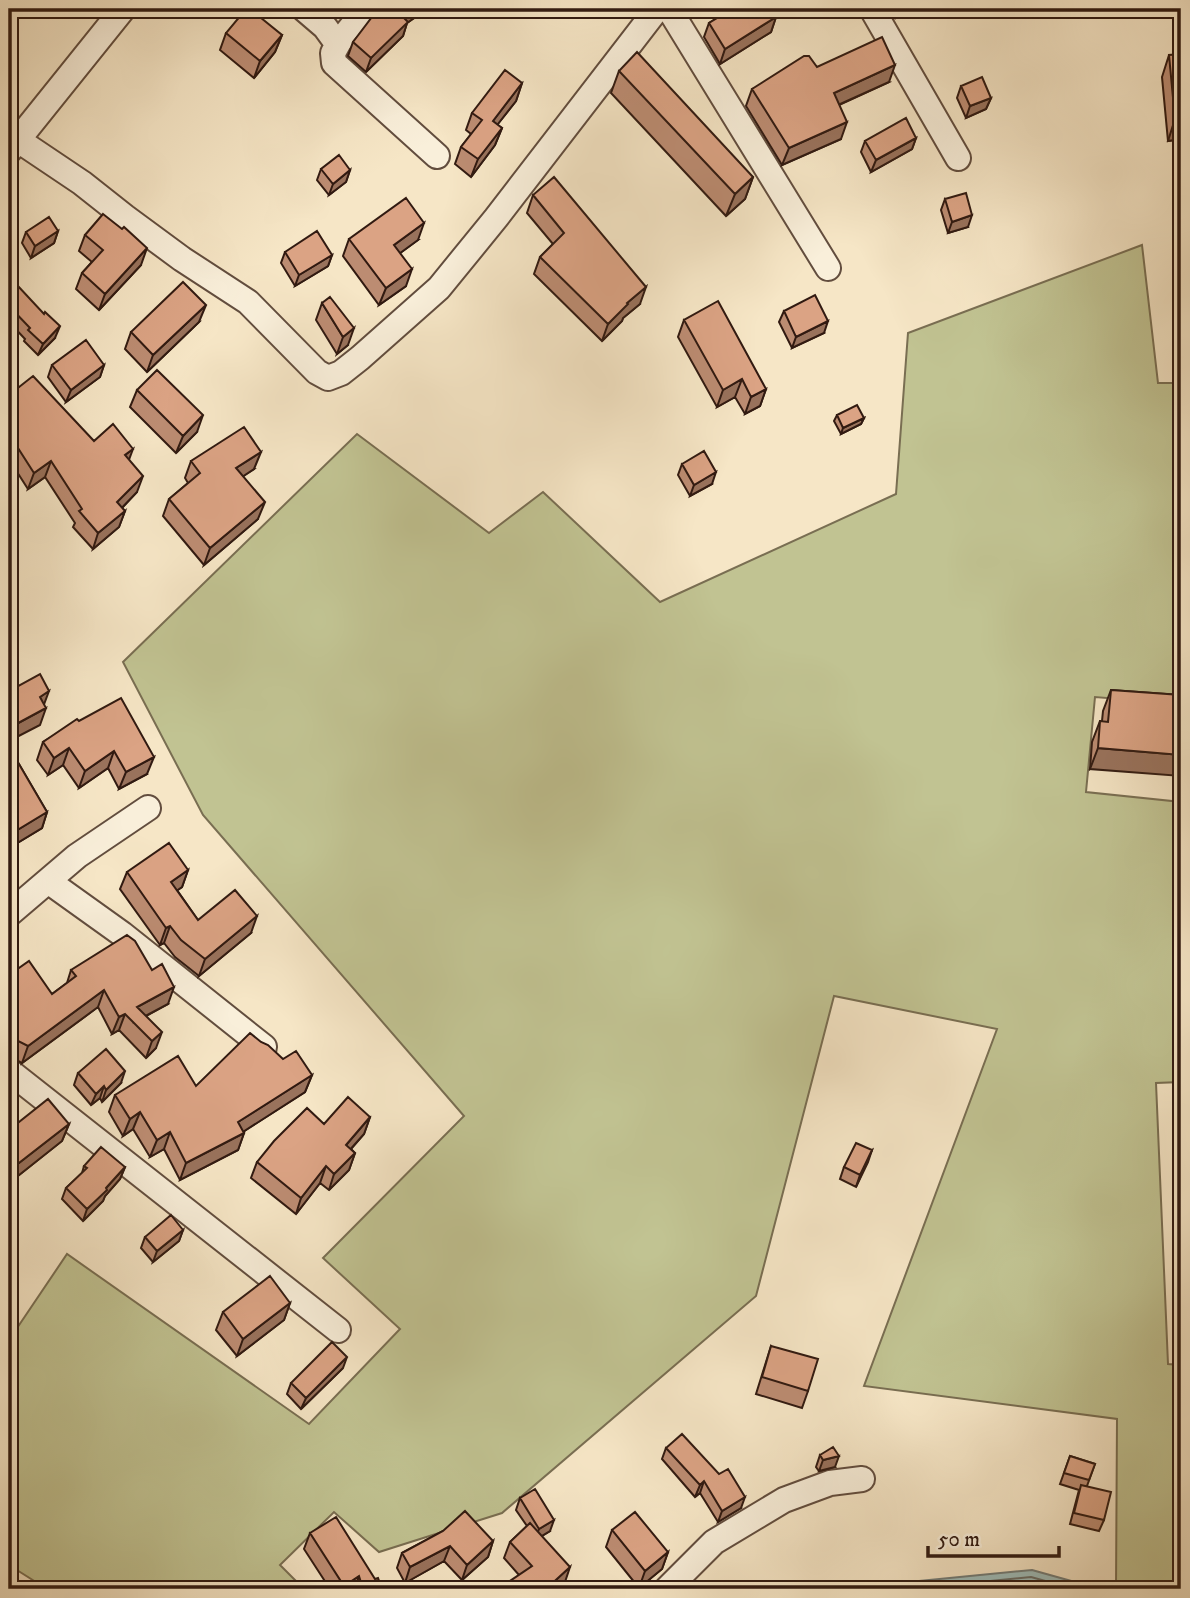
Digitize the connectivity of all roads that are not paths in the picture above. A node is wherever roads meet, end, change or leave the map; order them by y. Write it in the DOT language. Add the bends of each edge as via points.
graph roads {
  1 [pos="123,9"];
  2 [pos="304,9"];
  3 [pos="366,9"];
  4 [pos="657,9"];
  5 [pos="669,9"];
  6 [pos="872,9"];
  7 [pos="339,42"];
  8 [pos="13,145"];
  9 [pos="437,156"];
  10 [pos="958,158"];
  11 [pos="828,268"];
  12 [pos="148,808"];
  13 [pos="48,881"];
  14 [pos="9,914"];
  15 [pos="264,1047"];
  16 [pos="9,1071"];
  17 [pos="338,1330"];
  18 [pos="862,1479"];
  19 [pos="667,1589"];
  1 -- 8 [label="street"];
  2 -- 7 [label="street"];
  3 -- 7 [label="street"];
  4 -- 8 [label="street" via="439,288 360,358 328,378 248,302 182,259 82,183"];
  5 -- 11 [label="street"];
  6 -- 10 [label="street"];
  7 -- 9 [label="street" via="332,53 334,63"];
  12 -- 13 [label="street"];
  13 -- 14 [label="street"];
  13 -- 15 [label="street"];
  16 -- 17 [label="street"];
  18 -- 19 [label="street" via="830,1483 784,1500 714,1542"];
}
